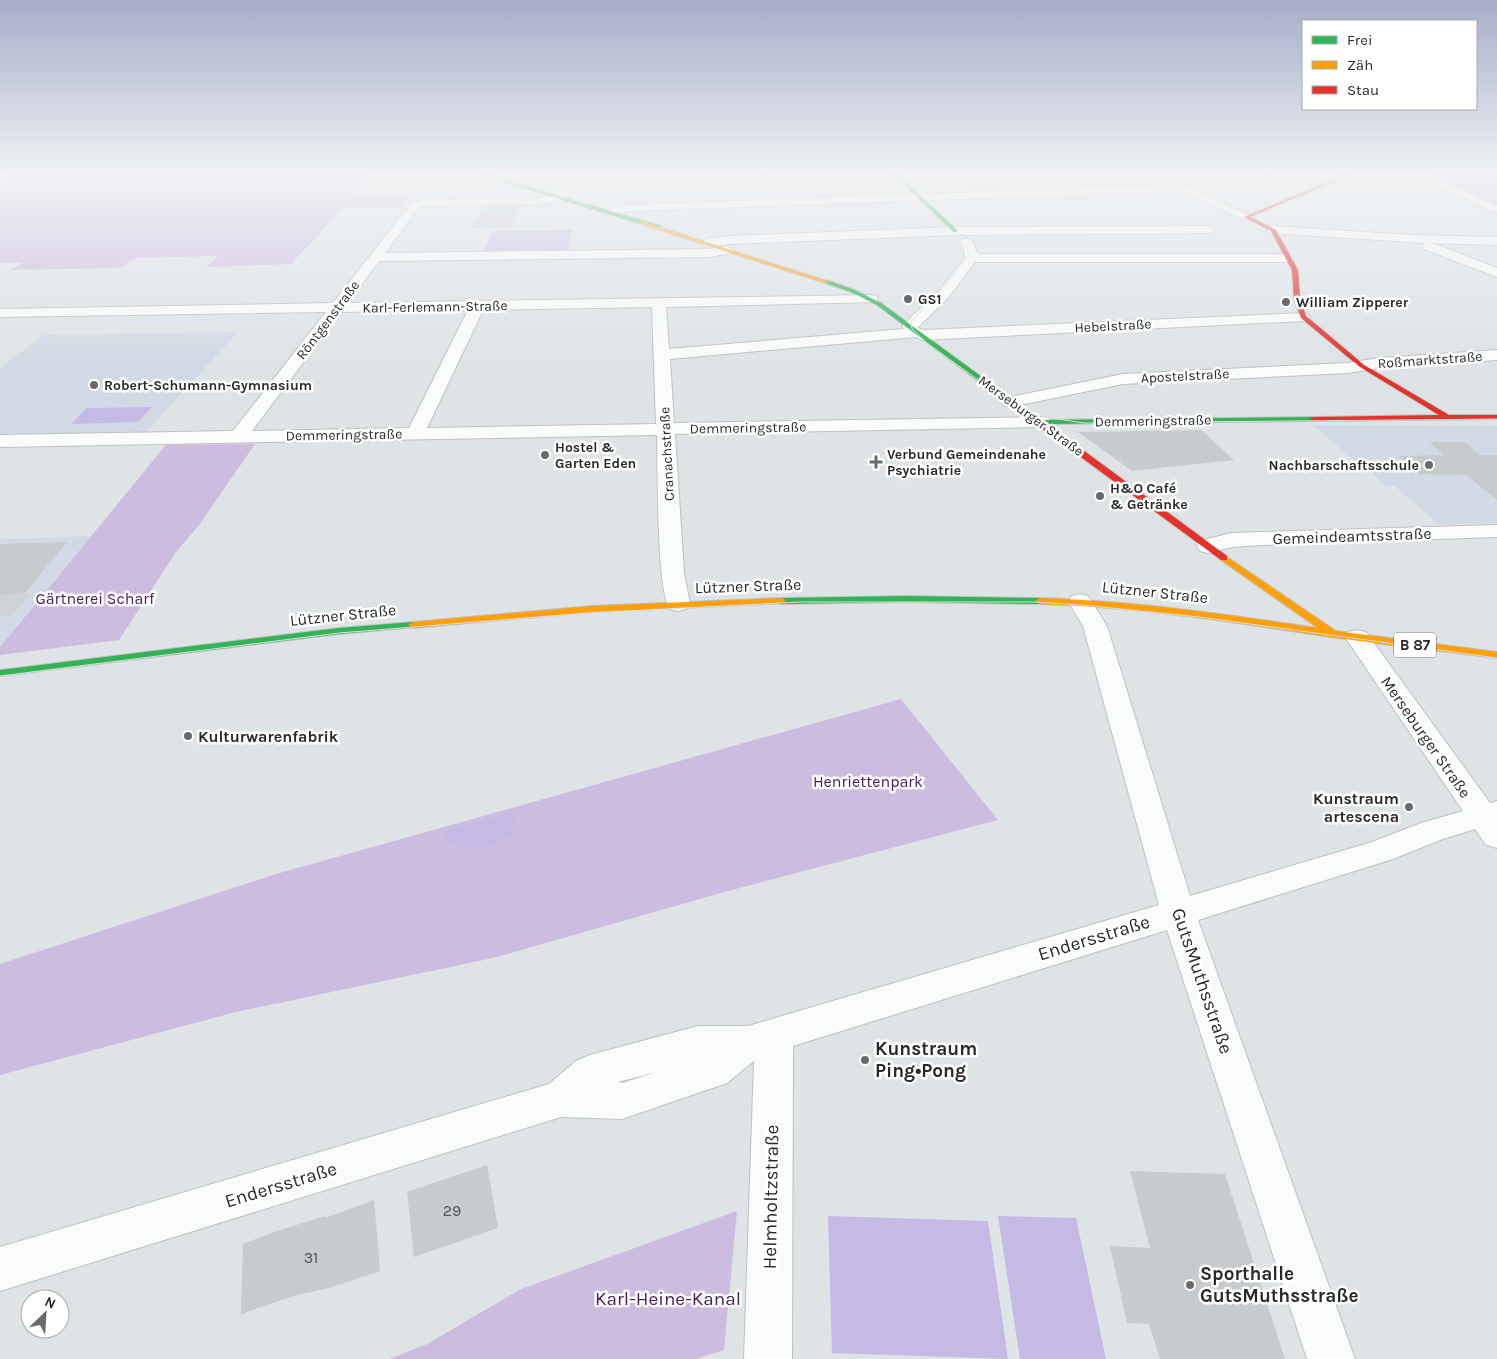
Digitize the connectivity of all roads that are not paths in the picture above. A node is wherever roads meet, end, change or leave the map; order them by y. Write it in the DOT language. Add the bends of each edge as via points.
graph roads {
  1 [pos="392,236"];
  2 [pos="695,236"];
  3 [pos="818,236"];
  4 [pos="960,236"];
  5 [pos="1276,236"];
  6 [pos="1362,236"];
  7 [pos="1411,240"];
  8 [pos="1497,241"];
  9 [pos="706,243"];
  10 [pos="728,250"];
  11 [pos="376,257"];
  12 [pos="971,258"];
  13 [pos="1288,258"];
  14 [pos="1497,273"];
  15 [pos="871,299"];
  16 [pos="659,303"];
  17 [pos="476,306"];
  18 [pos="338,309"];
  19 [pos="0,313"];
  20 [pos="1304,317"];
  21 [pos="917,331"];
  22 [pos="661,355"];
  23 [pos="1497,355"];
  24 [pos="1362,366"];
  25 [pos="1010,402"];
  26 [pos="1447,417"];
  27 [pos="1497,418"];
  28 [pos="1042,422"];
  29 [pos="667,429"];
  30 [pos="415,434"];
  31 [pos="239,436"];
  32 [pos="0,441"];
  33 [pos="1497,532"];
  34 [pos="1208,546"];
  35 [pos="1259,583"];
  36 [pos="1080,601"];
  37 [pos="678,604"];
  38 [pos="1256,607"];
  39 [pos="1220,616"];
  40 [pos="1306,616"];
  41 [pos="1329,618"];
  42 [pos="1345,635"];
  43 [pos="1497,655"];
  44 [pos="0,673"];
  45 [pos="1492,822"];
  46 [pos="1178,912"];
  47 [pos="761,1039"];
  48 [pos="0,1269"];
  49 [pos="768,1359"];
  50 [pos="1331,1359"];
  1 -- 11 [label="street, Röntgenstraße"];
  2 -- 9 [label="main road, Merseburger Straße / B 87"];
  3 -- 9 [label="street"];
  4 -- 12 [label="street" via="970,246"];
  5 -- 13 [label="main road"];
  6 -- 7 [label="street"];
  7 -- 8 [label="street"];
  7 -- 14 [label="street"];
  9 -- 10 [label="main road, Merseburger Straße / B 87"];
  10 -- 11 [label="street" via="709,253"];
  10 -- 15 [label="main road, Merseburger Straße / B 87" via="807,274"];
  11 -- 18 [label="street, Röntgenstraße"];
  12 -- 13 [label="street"];
  12 -- 21 [label="street"];
  13 -- 20 [label="main road" via="1296,274 1297,300"];
  15 -- 16 [label="street, Karl-Ferlemann-Straße"];
  15 -- 21 [label="main road, Merseburger Straße / B 87"];
  16 -- 17 [label="street, Karl-Ferlemann-Straße"];
  16 -- 22 [label="street, Cranachstraße"];
  17 -- 18 [label="street, Karl-Ferlemann-Straße"];
  17 -- 30 [label="street"];
  18 -- 19 [label="street, Karl-Ferlemann-Straße"];
  18 -- 31 [label="street, Röntgenstraße"];
  20 -- 21 [label="street, Hebelstraße"];
  20 -- 24 [label="main road"];
  21 -- 22 [label="street, Hebelstraße"];
  21 -- 25 [label="main road, Merseburger Straße / B 87"];
  22 -- 29 [label="street, Cranachstraße"];
  23 -- 24 [label="street, Roßmarktstraße"];
  24 -- 25 [label="street, Apostelstraße" via="1124,379 1096,382"];
  24 -- 26 [label="main road"];
  25 -- 28 [label="main road, Merseburger Straße / B 87"];
  26 -- 27 [label="main road, Demmeringstraße"];
  26 -- 28 [label="main road, Demmeringstraße"];
  28 -- 29 [label="street, Demmeringstraße"];
  28 -- 34 [label="main road, Merseburger Straße / B 87"];
  29 -- 30 [label="street, Demmeringstraße"];
  29 -- 37 [label="street, Cranachstraße"];
  30 -- 31 [label="street, Demmeringstraße"];
  31 -- 32 [label="street, Demmeringstraße"];
  33 -- 34 [label="street, Gemeindeamtsstraße" via="1262,538 1231,540"];
  34 -- 35 [label="main road, Merseburger Straße / B 87"];
  35 -- 38 [label="main road"];
  35 -- 40 [label="main road, Merseburger Straße / B 87"];
  36 -- 37 [label="main road, Lützner Straße" via="887,599"];
  36 -- 39 [label="main road, Lützner Straße"];
  36 -- 46 [label="street, GutsMuthsstraße" via="1095,626"];
  37 -- 44 [label="main road, Lützner Straße" via="339,630"];
  38 -- 39 [label="main road"];
  38 -- 40 [label="main road"];
  39 -- 42 [label="main road, Lützner Straße"];
  40 -- 41 [label="main road"];
  40 -- 42 [label="main road, Merseburger Straße / B 87"];
  42 -- 43 [label="main road, Lützner Straße / B 87"];
  42 -- 45 [label="street, Merseburger Straße"];
  45 -- 46 [label="street, Endersstraße" via="1432,831 1382,851"];
  46 -- 47 [label="street, Endersstraße"];
  46 -- 50 [label="street, GutsMuthsstraße"];
  47 -- 48 [label="street, Endersstraße" via="713,1071 622,1101 561,1099"];
  47 -- 49 [label="street, Helmholtzstraße"];
}
